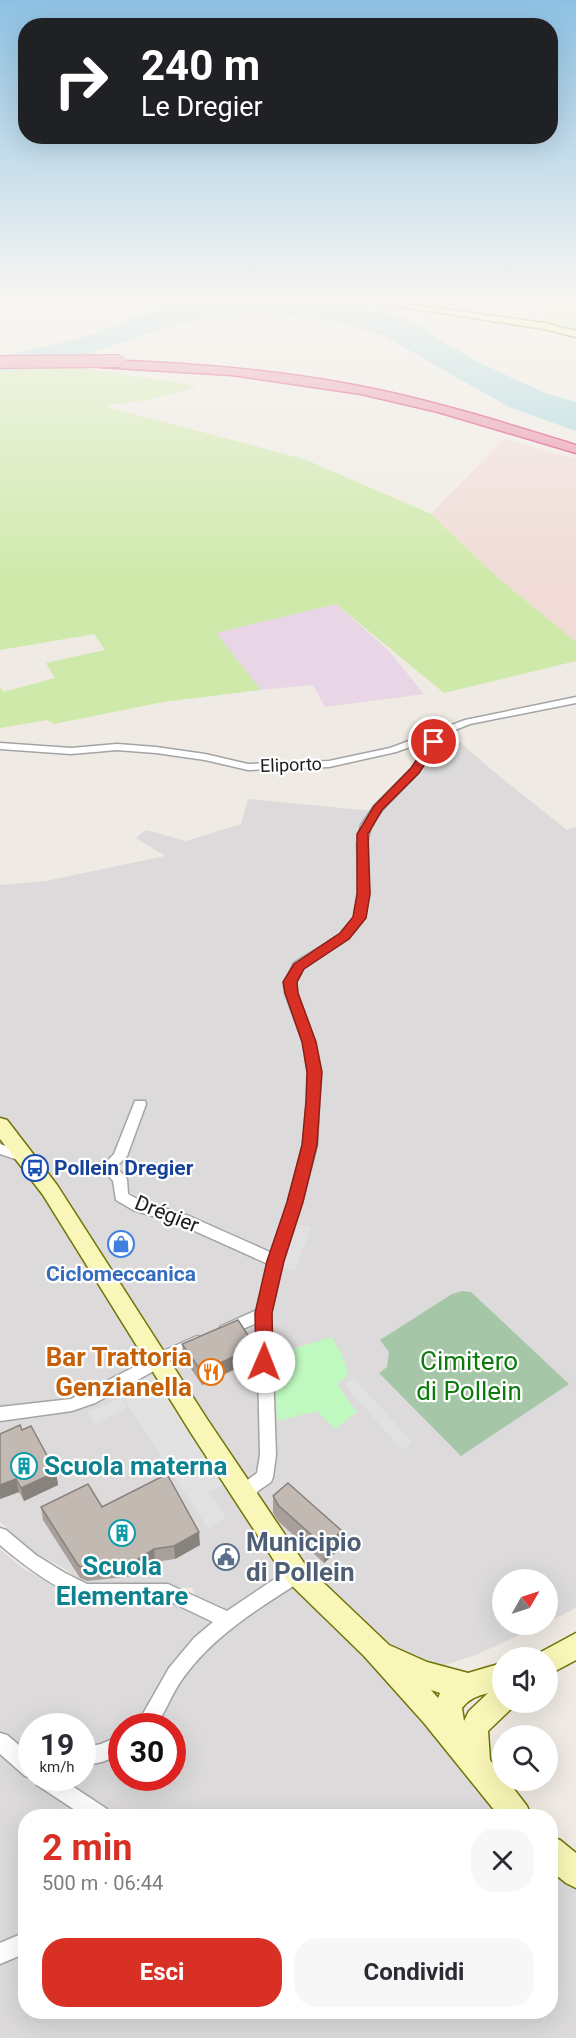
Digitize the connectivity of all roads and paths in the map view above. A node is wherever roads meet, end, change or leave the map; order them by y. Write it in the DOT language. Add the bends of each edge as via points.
graph roads {
  1 [pos="383,395"];
  2 [pos="395,395"];
  3 [pos="576,444"];
  4 [pos="576,449"];
  5 [pos="576,700"];
  6 [pos="440,734"];
  7 [pos="0,746"];
  8 [pos="140,1104"];
  9 [pos="0,1125"];
  10 [pos="0,1149"];
  11 [pos="28,1159"];
  12 [pos="276,1261"];
  13 [pos="264,1313"];
  14 [pos="158,1361"];
  15 [pos="0,1414"];
  16 [pos="247,1499"];
  17 [pos="0,1535"];
  18 [pos="297,1574"];
  19 [pos="228,1620"];
  20 [pos="576,1646"];
  21 [pos="373,1647"];
  22 [pos="558,1656"];
  23 [pos="492,1679"];
  24 [pos="467,1686"];
  25 [pos="492,1708"];
  26 [pos="155,1713"];
  27 [pos="481,1717"];
  28 [pos="446,1724"];
  29 [pos="0,1742"];
  30 [pos="18,1757"];
  31 [pos="478,1770"];
  32 [pos="63,1791"];
  33 [pos="90,1809"];
  34 [pos="511,1809"];
  35 [pos="558,1857"];
  36 [pos="576,1873"];
  37 [pos="18,1946"];
  38 [pos="0,1954"];
  1 -- 4 [label="highway, bridge"];
  2 -- 3 [label="highway, bridge"];
  5 -- 6 [label="street, Eliporto" via="468,722"];
  6 -- 7 [label="street, Eliporto" via="393,750 329,764 248,767 147,749 71,751"];
  6 -- 12 [label="street" via="415,771 378,808 363,834 364,894 359,918 345,936 298,966 290,982 309,1042 313,1101 309,1145"];
  8 -- 12 [label="street, Drégier" via="120,1156 108,1167 120,1179 121,1196"];
  9 -- 11 [label="main road"];
  10 -- 11 [label="street"];
  11 -- 14 [label="main road"];
  12 -- 13 [label="street"];
  13 -- 14 [label="street"];
  13 -- 16 [label="street" via="268,1455 265,1477 252,1485"];
  14 -- 15 [label="street" via="72,1405"];
  14 -- 16 [label="main road"];
  16 -- 18 [label="main road"];
  17 -- 19 [label="street" via="30,1560 86,1592 168,1592"];
  18 -- 19 [label="street"];
  18 -- 21 [label="main road"];
  19 -- 26 [label="street" via="173,1675"];
  20 -- 22 [label="main road"];
  21 -- 24 [label="main road" via="404,1667"];
  21 -- 28 [label="main road"];
  23 -- 24 [label="main road"];
  24 -- 28 [label="main road" via="455,1695"];
  25 -- 27 [label="main road"];
  27 -- 28 [label="main road"];
  27 -- 31 [label="main road" via="472,1735"];
  28 -- 31 [label="main road"];
  29 -- 30 [label="street"];
  31 -- 34 [label="main road"];
  32 -- 33 [label="street"];
  35 -- 36 [label="main road"];
  37 -- 38 [label="street"];
}
